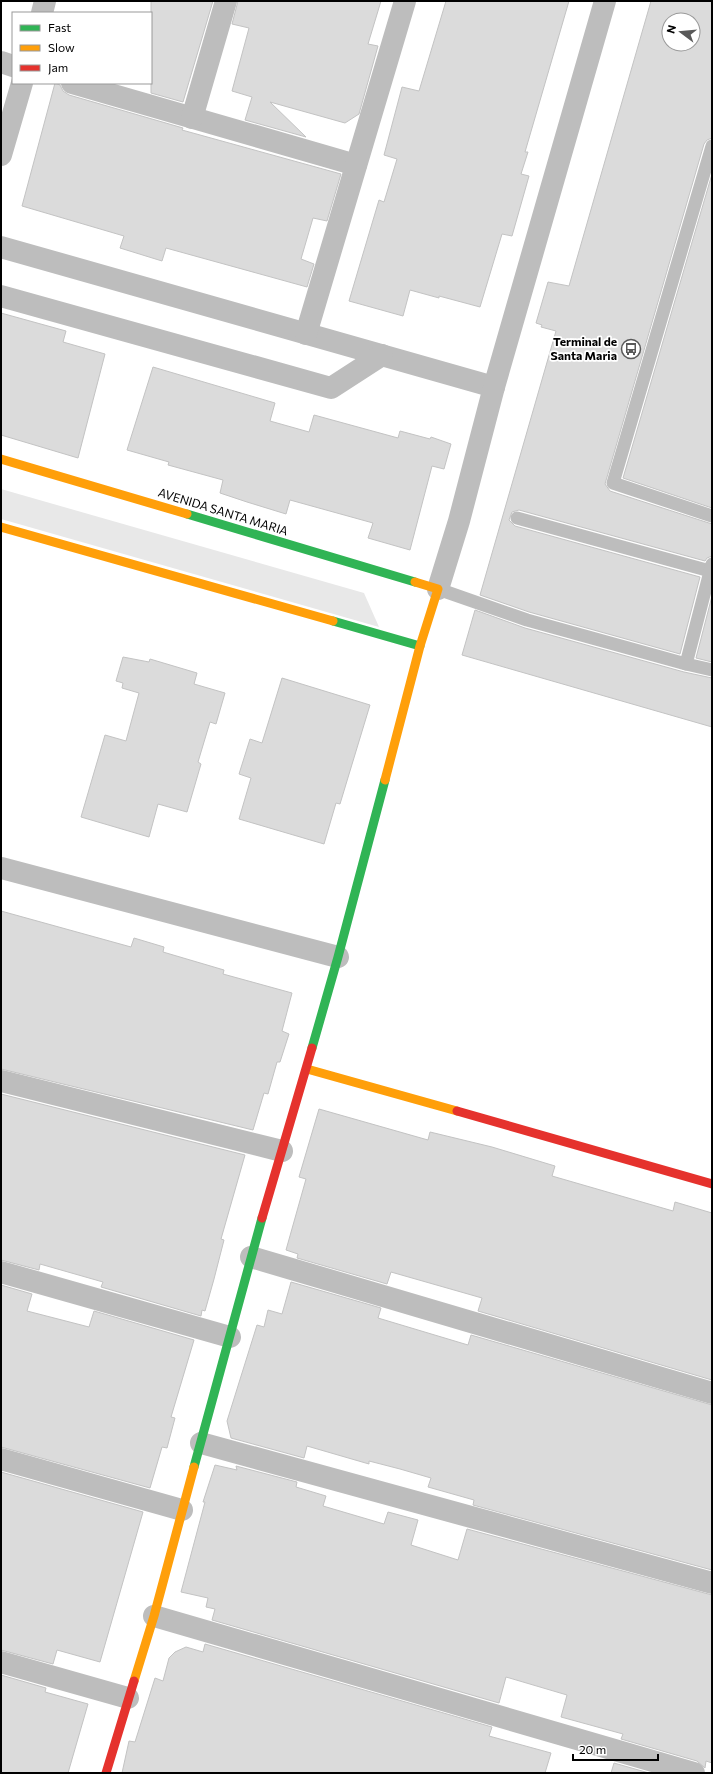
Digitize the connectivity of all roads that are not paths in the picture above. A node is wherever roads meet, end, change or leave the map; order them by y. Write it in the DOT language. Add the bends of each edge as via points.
graph roads {
  1 [pos="46,1"];
  2 [pos="226,1"];
  3 [pos="404,1"];
  4 [pos="605,1"];
  5 [pos="42,12"];
  6 [pos="1,62"];
  7 [pos="12,66"];
  8 [pos="22,84"];
  9 [pos="75,84"];
  10 [pos="192,118"];
  11 [pos="712,146"];
  12 [pos="1,155"];
  13 [pos="356,165"];
  14 [pos="1,247"];
  15 [pos="1,296"];
  16 [pos="306,334"];
  17 [pos="382,355"];
  18 [pos="494,388"];
  19 [pos="1,459"];
  20 [pos="712,516"];
  21 [pos="517,518"];
  22 [pos="1,527"];
  23 [pos="711,567"];
  24 [pos="438,589"];
  25 [pos="420,646"];
  26 [pos="686,664"];
  27 [pos="712,670"];
  28 [pos="1,868"];
  29 [pos="338,957"];
  30 [pos="307,1069"];
  31 [pos="1,1081"];
  32 [pos="282,1151"];
  33 [pos="712,1184"];
  34 [pos="251,1257"];
  35 [pos="1,1272"];
  36 [pos="230,1337"];
  37 [pos="712,1393"];
  38 [pos="201,1443"];
  39 [pos="1,1459"];
  40 [pos="182,1510"];
  41 [pos="712,1583"];
  42 [pos="154,1616"];
  43 [pos="1,1662"];
  44 [pos="128,1698"];
  45 [pos="106,1773"];
  46 [pos="694,1773"];
  1 -- 5 [label="street"];
  2 -- 10 [label="street"];
  3 -- 13 [label="street"];
  4 -- 18 [label="street"];
  6 -- 7 [label="street"];
  8 -- 12 [label="street"];
  9 -- 10 [label="street"];
  10 -- 13 [label="street"];
  11 -- 20 [label="lane" via="612,484"];
  13 -- 16 [label="street"];
  14 -- 16 [label="street"];
  15 -- 17 [label="street" via="331,388"];
  16 -- 17 [label="street"];
  17 -- 18 [label="street"];
  18 -- 24 [label="street"];
  19 -- 24 [label="main road, AVENIDA SANTA MARIA"];
  21 -- 23 [label="lane"];
  22 -- 25 [label="main road"];
  23 -- 26 [label="lane"];
  24 -- 25 [label="main road"];
  24 -- 26 [label="lane" via="527,620"];
  25 -- 29 [label="main road"];
  26 -- 27 [label="lane"];
  28 -- 29 [label="street"];
  29 -- 30 [label="main road"];
  30 -- 32 [label="main road"];
  30 -- 33 [label="main road"];
  31 -- 32 [label="street"];
  32 -- 34 [label="main road"];
  34 -- 36 [label="main road"];
  34 -- 37 [label="street"];
  35 -- 36 [label="street"];
  36 -- 38 [label="main road"];
  38 -- 40 [label="main road"];
  38 -- 41 [label="street"];
  39 -- 40 [label="street"];
  40 -- 42 [label="main road"];
  42 -- 44 [label="main road"];
  42 -- 46 [label="street"];
  43 -- 44 [label="street"];
  44 -- 45 [label="main road"];
}
